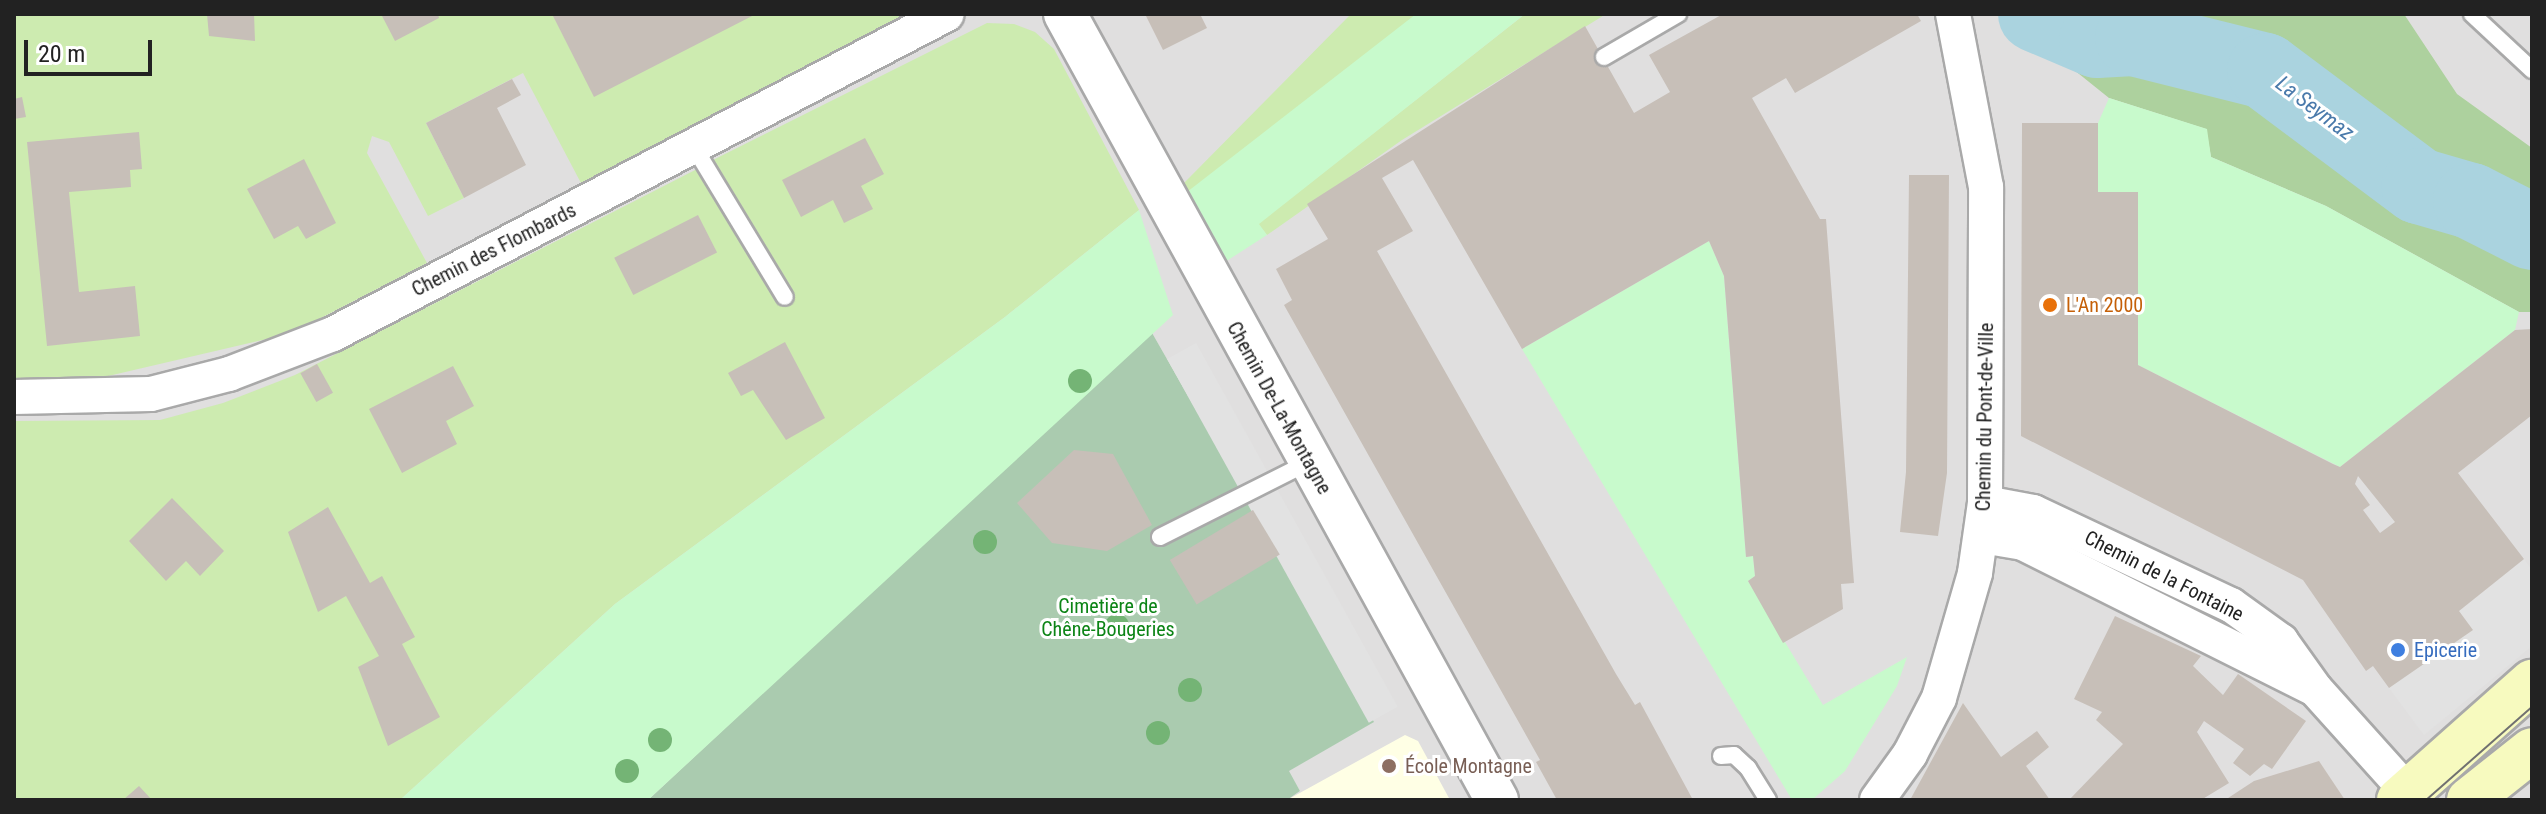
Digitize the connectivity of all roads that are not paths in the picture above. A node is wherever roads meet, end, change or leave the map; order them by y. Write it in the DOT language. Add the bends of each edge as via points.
graph roads {
  1 [pos="947,14"];
  2 [pos="1065,14"];
  3 [pos="1678,14"];
  4 [pos="1953,14"];
  5 [pos="2472,14"];
  6 [pos="1604,57"];
  7 [pos="2532,70"];
  8 [pos="694,147"];
  9 [pos="785,297"];
  10 [pos="14,397"];
  11 [pos="1309,462"];
  12 [pos="1984,519"];
  13 [pos="1160,537"];
  14 [pos="2532,682"];
  15 [pos="2532,750"];
  16 [pos="1721,756"];
  17 [pos="2403,796"];
  18 [pos="1497,800"];
  19 [pos="1768,800"];
  20 [pos="1877,800"];
  21 [pos="2469,800"];
  1 -- 8 [label="street, Chemin des Flombards"];
  2 -- 11 [label="street, Chemin De-La-Montagne"];
  3 -- 6 [label="lane"];
  4 -- 12 [label="street, Chemin du Pont-de-Ville" via="1986,187"];
  5 -- 7 [label="lane"];
  8 -- 9 [label="lane"];
  8 -- 10 [label="street, Chemin des Flombards" via="333,334 229,374 115,399"];
  11 -- 13 [label="lane"];
  11 -- 18 [label="street, Chemin De-La-Montagne"];
  12 -- 17 [label="street, Chemin de la Fontaine" via="2033,512 2231,605 2281,641"];
  12 -- 20 [label="street, Chemin du Pont-de-Ville" via="1939,698 1910,754"];
  14 -- 17 [label="main road"];
  15 -- 21 [label="main road"];
  16 -- 19 [label="lane" via="1734,755 1748,768"];
}
